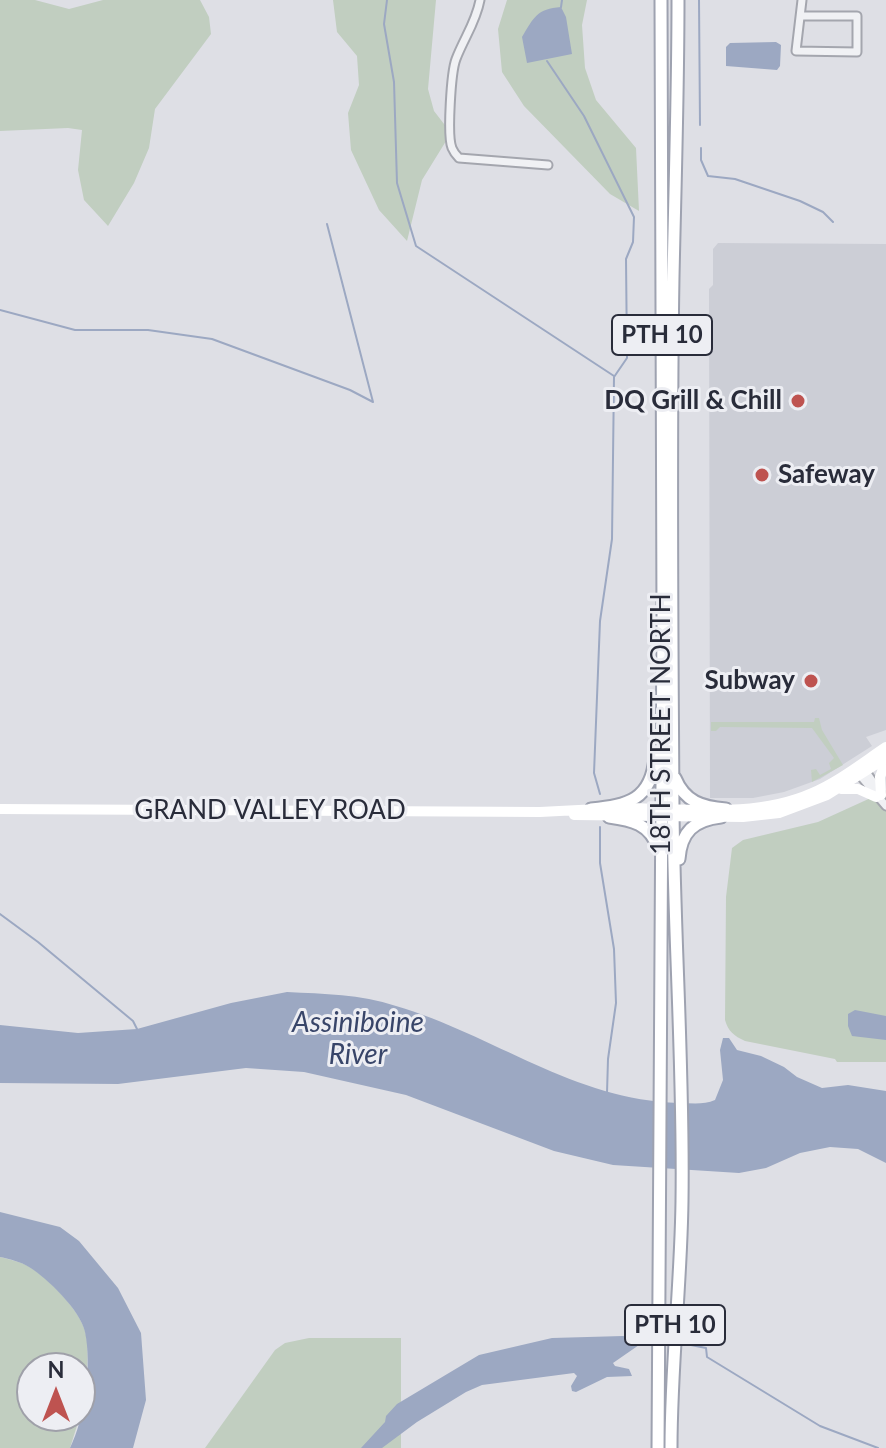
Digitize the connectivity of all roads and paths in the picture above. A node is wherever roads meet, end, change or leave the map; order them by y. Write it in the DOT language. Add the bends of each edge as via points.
graph roads {
  1 [pos="480,0"];
  2 [pos="661,0"];
  3 [pos="678,0"];
  4 [pos="802,0"];
  5 [pos="802,16"];
  6 [pos="662,128"];
  7 [pos="678,128"];
  8 [pos="548,165"];
  9 [pos="661,670"];
  10 [pos="886,747"];
  11 [pos="886,759"];
  12 [pos="673,762"];
  13 [pos="860,770"];
  14 [pos="835,791"];
  15 [pos="882,801"];
  16 [pos="0,809"];
  17 [pos="591,809"];
  18 [pos="540,812"];
  19 [pos="667,813"];
  20 [pos="724,813"];
  21 [pos="609,817"];
  22 [pos="661,868"];
  23 [pos="674,911"];
  24 [pos="658,1448"];
  25 [pos="671,1448"];
  1 -- 8 [label="street" via="452,76 452,151 459,158"];
  2 -- 6 [label="main road, 18TH STREET NORTH / PTH 10"];
  3 -- 7 [label="main road, PTH 10"];
  4 -- 5 [label="street"];
  5 -- 5 [label="street" via="857,16 857,52 796,51"];
  6 -- 7 [label="street"];
  6 -- 9 [label="main road, 18TH STREET NORTH / PTH 10"];
  7 -- 12 [label="main road, 18TH STREET NORTH / PTH 10"];
  9 -- 17 [label="main road" via="651,781 633,800"];
  9 -- 19 [label="main road, 18TH STREET NORTH / PTH 10"];
  10 -- 13 [label="main road"];
  11 -- 13 [label="main road"];
  11 -- 15 [label="main road" via="880,777"];
  12 -- 19 [label="main road, 18TH STREET NORTH / PTH 10"];
  12 -- 20 [label="main road" via="676,783 691,801"];
  13 -- 14 [label="main road"];
  13 -- 15 [label="street"];
  13 -- 20 [label="main road" via="803,797"];
  14 -- 15 [label="main road" via="858,789"];
  14 -- 20 [label="main road" via="779,813"];
  16 -- 18 [label="main road, GRAND VALLEY ROAD"];
  17 -- 18 [label="main road, GRAND VALLEY ROAD"];
  17 -- 19 [label="main road, GRAND VALLEY ROAD"];
  18 -- 21 [label="main road, GRAND VALLEY ROAD"];
  19 -- 20 [label="main road"];
  19 -- 21 [label="main road, GRAND VALLEY ROAD"];
  19 -- 22 [label="main road, 18TH STREET NORTH / PTH 10"];
  19 -- 23 [label="main road, 18TH STREET NORTH / PTH 10"];
  20 -- 23 [label="main road" via="696,823 683,837"];
  21 -- 22 [label="main road" via="647,829"];
  22 -- 24 [label="main road, 18TH STREET NORTH / PTH 10"];
  23 -- 25 [label="main road, 18TH STREET NORTH / PTH 10" via="682,1202"];
}
